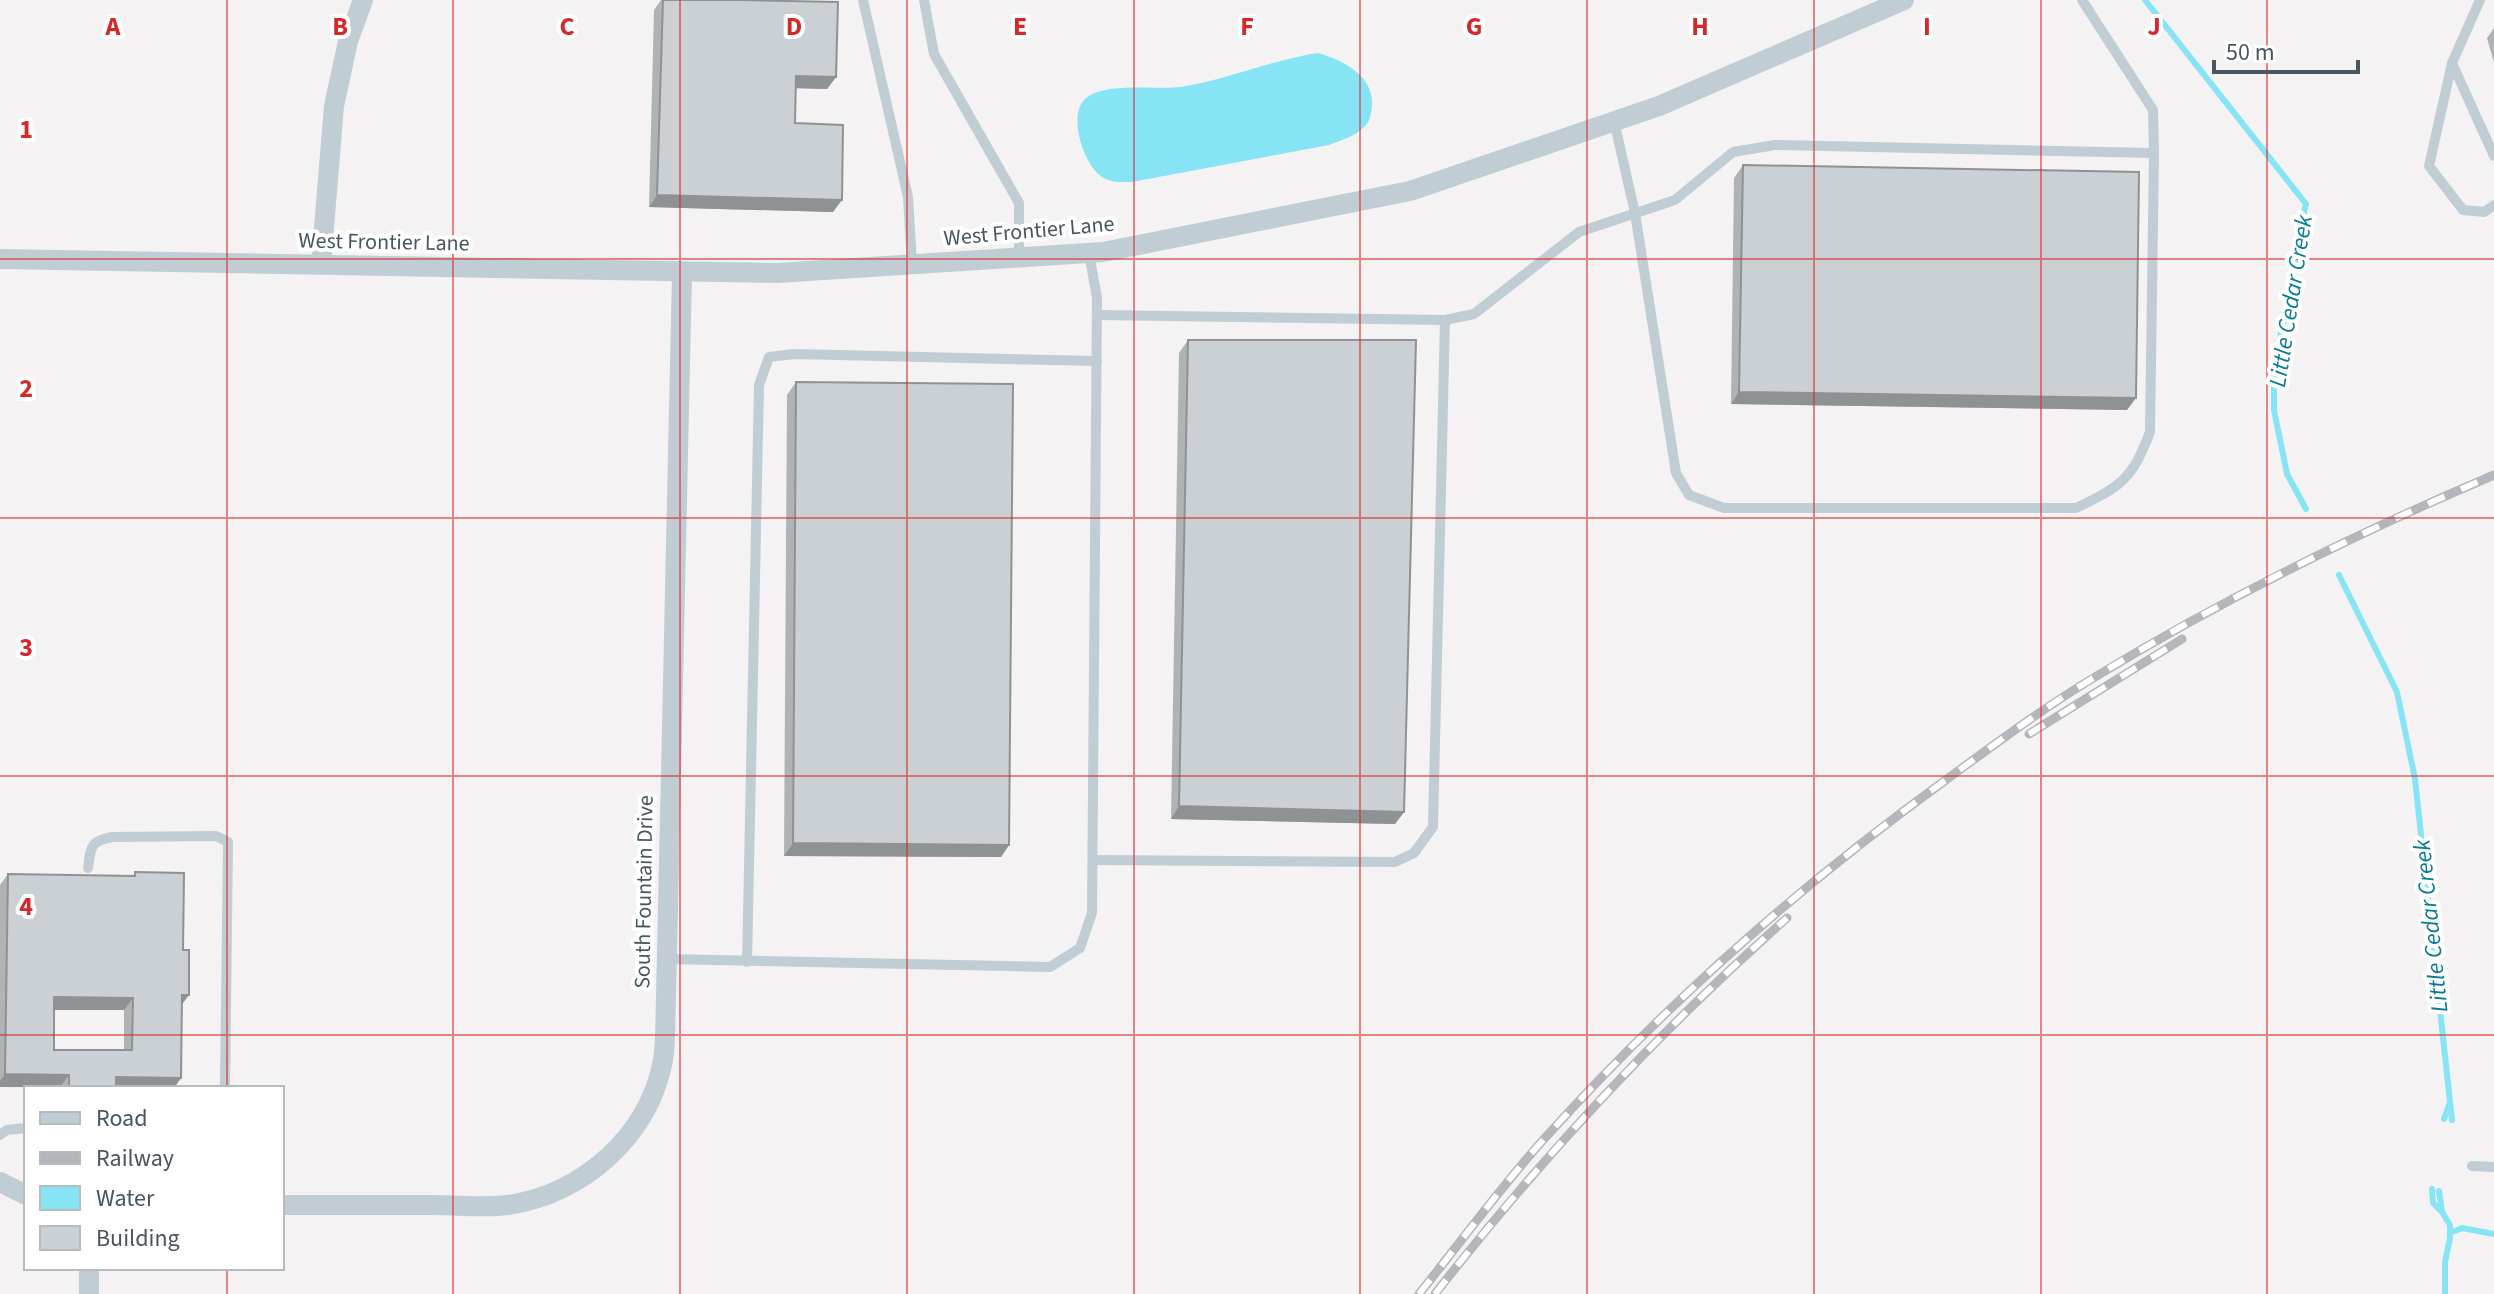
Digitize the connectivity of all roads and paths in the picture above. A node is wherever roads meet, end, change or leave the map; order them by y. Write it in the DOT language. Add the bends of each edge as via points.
graph roads {
  1 [pos="363,0"];
  2 [pos="863,0"];
  3 [pos="924,0"];
  4 [pos="1904,0"];
  5 [pos="2082,0"];
  6 [pos="2480,0"];
  7 [pos="2452,63"];
  8 [pos="1614,121"];
  9 [pos="2154,153"];
  10 [pos="2494,156"];
  11 [pos="2494,205"];
  12 [pos="1635,213"];
  13 [pos="1089,253"];
  14 [pos="1019,258"];
  15 [pos="0,259"];
  16 [pos="321,264"];
  17 [pos="912,265"];
  18 [pos="682,273"];
  19 [pos="1097,315"];
  20 [pos="1445,320"];
  21 [pos="1097,361"];
  22 [pos="1093,860"];
  23 [pos="88,868"];
  24 [pos="666,959"];
  25 [pos="747,962"];
  26 [pos="225,1086"];
  27 [pos="24,1128"];
  28 [pos="0,1135"];
  29 [pos="2472,1166"];
  30 [pos="2494,1167"];
  31 [pos="0,1182"];
  32 [pos="24,1194"];
  33 [pos="284,1205"];
  34 [pos="89,1270"];
  35 [pos="89,1294"];
  1 -- 16 [label="street" via="334,106"];
  2 -- 17 [label="lane" via="908,197"];
  3 -- 14 [label="lane" via="934,54 1019,203"];
  4 -- 8 [label="street, West Frontier Lane"];
  5 -- 9 [label="lane" via="2153,110"];
  6 -- 7 [label="lane"];
  7 -- 10 [label="lane"];
  7 -- 11 [label="lane" via="2429,166 2463,210 2484,212"];
  8 -- 12 [label="lane"];
  8 -- 13 [label="street, West Frontier Lane" via="1410,191"];
  9 -- 12 [label="lane" via="1775,145 1733,152 1675,200"];
  9 -- 12 [label="lane" via="2150,432 2136,467 2110,492 2076,508 1724,508 1689,495 1676,473"];
  12 -- 20 [label="lane" via="1579,232 1474,314"];
  13 -- 14 [label="street, West Frontier Lane"];
  13 -- 19 [label="lane"];
  14 -- 17 [label="street, West Frontier Lane"];
  15 -- 16 [label="street, West Frontier Lane"];
  16 -- 18 [label="street, West Frontier Lane"];
  17 -- 18 [label="street, West Frontier Lane"];
  18 -- 24 [label="street, South Fountain Drive"];
  19 -- 20 [label="lane"];
  19 -- 21 [label="lane"];
  20 -- 22 [label="lane" via="1433,827 1414,853 1395,862"];
  21 -- 22 [label="lane"];
  21 -- 25 [label="lane" via="769,357 759,385"];
  22 -- 25 [label="lane" via="1092,913 1080,948 1050,967"];
  23 -- 26 [label="lane" via="98,839 216,836 228,842"];
  24 -- 25 [label="lane"];
  24 -- 33 [label="street, South Fountain Drive" via="663,1061 648,1105 604,1163 575,1183 507,1205"];
  27 -- 28 [label="lane"];
  29 -- 30 [label="lane"];
  31 -- 32 [label="street"];
  34 -- 35 [label="street"];
}
